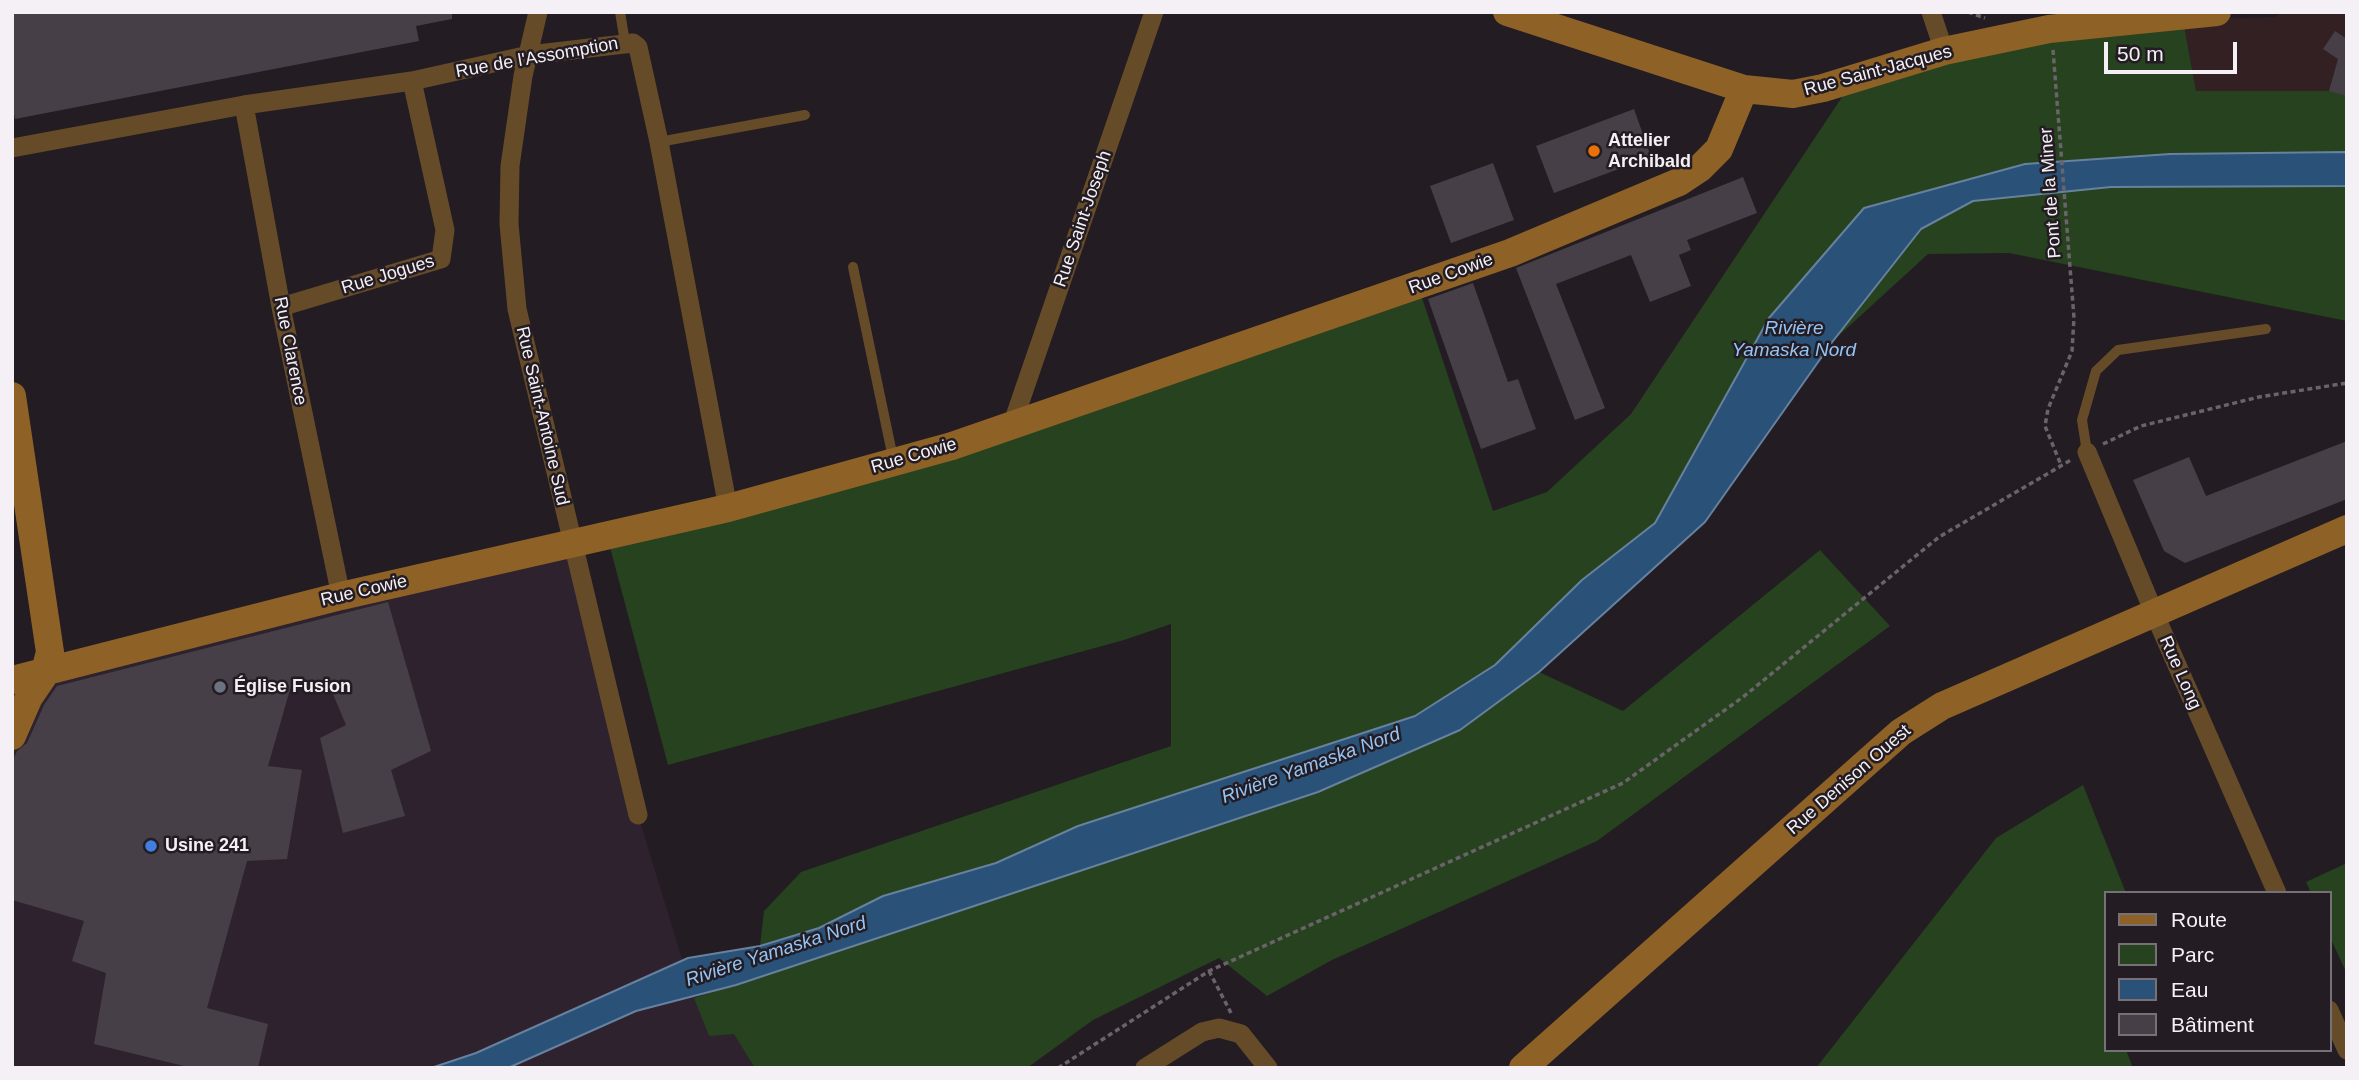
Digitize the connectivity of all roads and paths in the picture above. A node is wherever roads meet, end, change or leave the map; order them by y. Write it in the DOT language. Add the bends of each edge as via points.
graph roads {
  1 [pos="538,12"];
  2 [pos="620,12"];
  3 [pos="1154,12"];
  4 [pos="1931,12"];
  5 [pos="1968,12"];
  6 [pos="2217,12"];
  7 [pos="1513,13"];
  8 [pos="1995,16"];
  9 [pos="625,42"];
  10 [pos="1944,51"];
  11 [pos="529,55"];
  12 [pos="2057,67"];
  13 [pos="412,81"];
  14 [pos="1744,89"];
  15 [pos="244,105"];
  16 [pos="805,115"];
  17 [pos="659,142"];
  18 [pos="12,148"];
  19 [pos="853,267"];
  20 [pos="281,307"];
  21 [pos="2266,329"];
  22 [pos="2347,383"];
  23 [pos="13,409"];
  24 [pos="1012,425"];
  25 [pos="2087,452"];
  26 [pos="894,462"];
  27 [pos="2061,465"];
  28 [pos="728,508"];
  29 [pos="2347,529"];
  30 [pos="571,543"];
  31 [pos="341,596"];
  32 [pos="2155,615"];
  33 [pos="44,674"];
  34 [pos="12,680"];
  35 [pos="12,736"];
  36 [pos="638,815"];
  37 [pos="2276,891"];
  38 [pos="1209,971"];
  39 [pos="2331,1014"];
  40 [pos="1241,1034"];
  41 [pos="2347,1050"];
  42 [pos="1058,1068"];
  43 [pos="1145,1068"];
  44 [pos="1268,1068"];
  45 [pos="1523,1068"];
  1 -- 11 [label="street, Rue Saint-Antoine Sud"];
  2 -- 9 [label="lane"];
  3 -- 24 [label="street, Rue Saint-Joseph"];
  4 -- 10 [label="street"];
  5 -- 8 [label="path"];
  6 -- 10 [label="street, Rue Saint-Jacques" via="2049,29"];
  7 -- 14 [label="street, Rue Saint-Jacques"];
  9 -- 11 [label="street, Rue de l'Assomption"];
  9 -- 17 [label="street, Rue de l'Assomption" via="639,47"];
  10 -- 14 [label="street, Rue Saint-Jacques" via="1793,94"];
  11 -- 13 [label="street, Rue de l'Assomption"];
  11 -- 30 [label="street, Rue Saint-Antoine Sud" via="510,166 509,224 517,309"];
  12 -- 27 [label="path, Pont de la Miner" via="2074,318 2072,351 2045,426"];
  13 -- 15 [label="street, Rue de l'Assomption"];
  13 -- 20 [label="street, Rue Jogues" via="445,230 441,259"];
  14 -- 24 [label="street, Rue Cowie" via="1719,149 1679,182 1510,253"];
  15 -- 18 [label="street, Rue de l'Assomption"];
  15 -- 20 [label="street, Rue Clarence"];
  16 -- 17 [label="lane"];
  17 -- 28 [label="street, Rue de l'Assomption"];
  19 -- 26 [label="lane"];
  20 -- 31 [label="street, Rue Clarence"];
  21 -- 25 [label="lane" via="2118,350 2096,371 2082,420"];
  22 -- 25 [label="path" via="2259,397 2141,426"];
  23 -- 33 [label="street" via="50,652"];
  24 -- 26 [label="street, Rue Cowie"];
  25 -- 27 [label="path"];
  25 -- 32 [label="street, Rue Long"];
  26 -- 28 [label="street, Rue Cowie"];
  27 -- 38 [label="path" via="1939,537 1743,697 1623,783"];
  28 -- 30 [label="street, Rue Cowie"];
  29 -- 32 [label="street, Rue Denison Ouest"];
  30 -- 31 [label="street, Rue Cowie"];
  30 -- 36 [label="street, Rue Saint-Antoine Sud"];
  31 -- 33 [label="street, Rue Cowie"];
  32 -- 37 [label="street, Rue Long"];
  32 -- 45 [label="street, Rue Denison Ouest" via="1942,706 1900,732"];
  33 -- 34 [label="street, Rue Cowie"];
  33 -- 35 [label="street"];
  38 -- 40 [label="path"];
  38 -- 42 [label="path"];
  39 -- 41 [label="street"];
  40 -- 43 [label="street" via="1219,1028 1202,1032"];
  40 -- 44 [label="street"];
}
